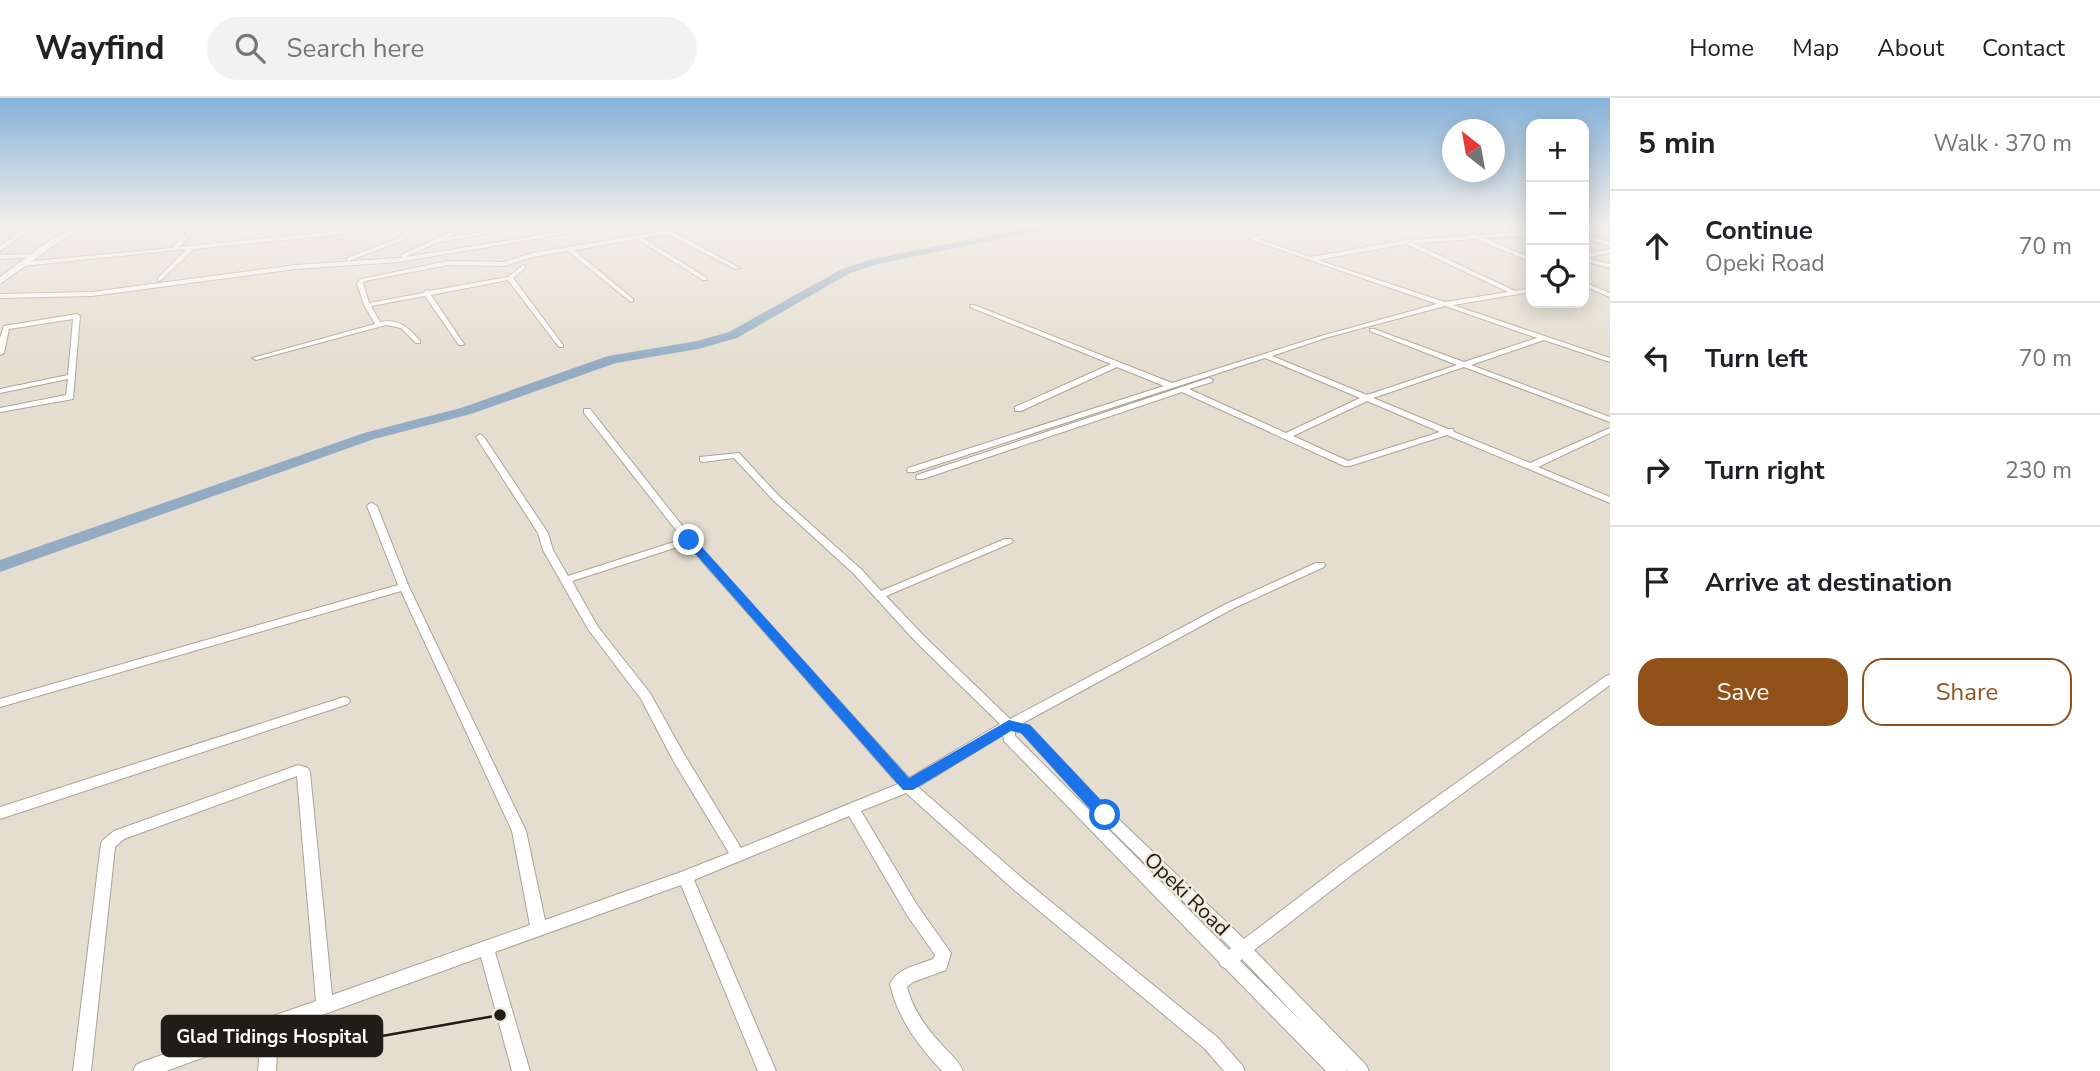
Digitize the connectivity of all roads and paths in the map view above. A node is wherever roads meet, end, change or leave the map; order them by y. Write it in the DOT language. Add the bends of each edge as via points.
graph roads {
  1 [pos="168,271"];
  2 [pos="272,271"];
  3 [pos="376,271"];
  4 [pos="404,271"];
  5 [pos="518,271"];
  6 [pos="597,271"];
  7 [pos="693,271"];
  8 [pos="1345,271"];
  9 [pos="1469,271"];
  10 [pos="380,276"];
  11 [pos="510,278"];
  12 [pos="160,279"];
  13 [pos="705,279"];
  14 [pos="1589,286"];
  15 [pos="1526,291"];
  16 [pos="426,292"];
  17 [pos="1513,292"];
  18 [pos="1610,295"];
  19 [pos="0,296"];
  20 [pos="631,300"];
  21 [pos="367,304"];
  22 [pos="972,306"];
  23 [pos="1447,306"];
  24 [pos="378,324"];
  25 [pos="1372,330"];
  26 [pos="1543,338"];
  27 [pos="418,342"];
  28 [pos="461,344"];
  29 [pos="562,346"];
  30 [pos="0,353"];
  31 [pos="1263,355"];
  32 [pos="256,358"];
  33 [pos="1275,359"];
  34 [pos="1610,360"];
  35 [pos="1117,364"];
  36 [pos="1462,365"];
  37 [pos="72,376"];
  38 [pos="1169,385"];
  39 [pos="1182,389"];
  40 [pos="0,391"];
  41 [pos="1369,397"];
  42 [pos="1017,409"];
  43 [pos="0,410"];
  44 [pos="587,411"];
  45 [pos="1610,420"];
  46 [pos="1610,430"];
  47 [pos="1450,431"];
  48 [pos="480,437"];
  49 [pos="1285,437"];
  50 [pos="703,459"];
  51 [pos="1532,466"];
  52 [pos="911,470"];
  53 [pos="920,477"];
  54 [pos="1610,500"];
  55 [pos="372,506"];
  56 [pos="689,540"];
  57 [pos="1008,541"];
  58 [pos="1320,565"];
  59 [pos="565,580"];
  60 [pos="404,587"];
  61 [pos="880,595"];
  62 [pos="1610,679"];
  63 [pos="344,701"];
  64 [pos="0,703"];
  65 [pos="1009,725"];
  66 [pos="908,786"];
  67 [pos="852,808"];
  68 [pos="0,813"];
  69 [pos="1105,815"];
  70 [pos="1090,821"];
  71 [pos="738,855"];
  72 [pos="685,877"];
  73 [pos="539,929"];
  74 [pos="486,947"];
  75 [pos="1243,949"];
  76 [pos="1227,961"];
  77 [pos="326,1004"];
  78 [pos="270,1026"];
  79 [pos="82,1071"];
  80 [pos="142,1071"];
  81 [pos="267,1071"];
  82 [pos="521,1071"];
  83 [pos="767,1071"];
  84 [pos="954,1071"];
  85 [pos="1236,1071"];
  86 [pos="1338,1071"];
  87 [pos="1360,1071"];
  1 -- 12 [label="street"];
  2 -- 19 [label="street" via="92,294"];
  3 -- 10 [label="street"];
  4 -- 10 [label="street"];
  5 -- 11 [label="street"];
  6 -- 20 [label="street"];
  7 -- 13 [label="street"];
  8 -- 23 [label="street"];
  9 -- 17 [label="street"];
  10 -- 21 [label="street" via="360,281"];
  11 -- 16 [label="street"];
  11 -- 29 [label="street"];
  14 -- 18 [label="street"];
  15 -- 17 [label="street"];
  16 -- 21 [label="street"];
  16 -- 28 [label="street"];
  17 -- 23 [label="street"];
  21 -- 24 [label="street"];
  22 -- 35 [label="street"];
  23 -- 25 [label="street"];
  23 -- 26 [label="street"];
  23 -- 31 [label="street"];
  24 -- 27 [label="street" via="399,324"];
  24 -- 32 [label="street"];
  25 -- 33 [label="street"];
  25 -- 36 [label="street"];
  26 -- 34 [label="street"];
  26 -- 36 [label="street"];
  30 -- 37 [label="street" via="6,327 77,316"];
  31 -- 33 [label="street"];
  31 -- 38 [label="street"];
  33 -- 39 [label="street"];
  33 -- 41 [label="street"];
  35 -- 38 [label="street"];
  35 -- 42 [label="street"];
  36 -- 41 [label="street"];
  36 -- 45 [label="street"];
  37 -- 40 [label="street"];
  37 -- 43 [label="street" via="69,397"];
  38 -- 52 [label="street"];
  39 -- 49 [label="street"];
  39 -- 53 [label="street"];
  41 -- 47 [label="street"];
  41 -- 49 [label="street"];
  44 -- 56 [label="street"];
  46 -- 51 [label="street"];
  47 -- 49 [label="street" via="1352,464"];
  47 -- 51 [label="street"];
  48 -- 59 [label="street" via="543,533"];
  50 -- 61 [label="street, Opeki Road" via="736,455"];
  51 -- 54 [label="street"];
  55 -- 60 [label="street"];
  56 -- 59 [label="street"];
  56 -- 66 [label="street"];
  57 -- 61 [label="street"];
  58 -- 65 [label="street" via="1230,607"];
  59 -- 71 [label="street" via="602,641 646,696"];
  60 -- 64 [label="street"];
  60 -- 73 [label="street" via="519,831"];
  61 -- 65 [label="street, Opeki Road"];
  62 -- 75 [label="street"];
  63 -- 68 [label="street"];
  65 -- 66 [label="street"];
  65 -- 69 [label="street, Opeki Road" via="1026,729"];
  65 -- 70 [label="street, Opeki Road" via="1009,738"];
  66 -- 67 [label="street"];
  66 -- 85 [label="street" via="1018,884 1211,1043"];
  67 -- 71 [label="street"];
  67 -- 84 [label="street" via="943,953 940,965 898,984 901,999 922,1035"];
  69 -- 70 [label="street"];
  69 -- 75 [label="street, Opeki Road"];
  70 -- 76 [label="street, Opeki Road"];
  71 -- 72 [label="street"];
  72 -- 73 [label="street"];
  72 -- 83 [label="street"];
  73 -- 74 [label="street"];
  74 -- 77 [label="street"];
  74 -- 82 [label="street"];
  75 -- 76 [label="street"];
  75 -- 87 [label="street, Opeki Road"];
  76 -- 86 [label="street, Opeki Road"];
  77 -- 78 [label="street"];
  77 -- 79 [label="street" via="303,772 298,770 119,835 108,844"];
  78 -- 80 [label="street"];
  78 -- 81 [label="street"];
}
